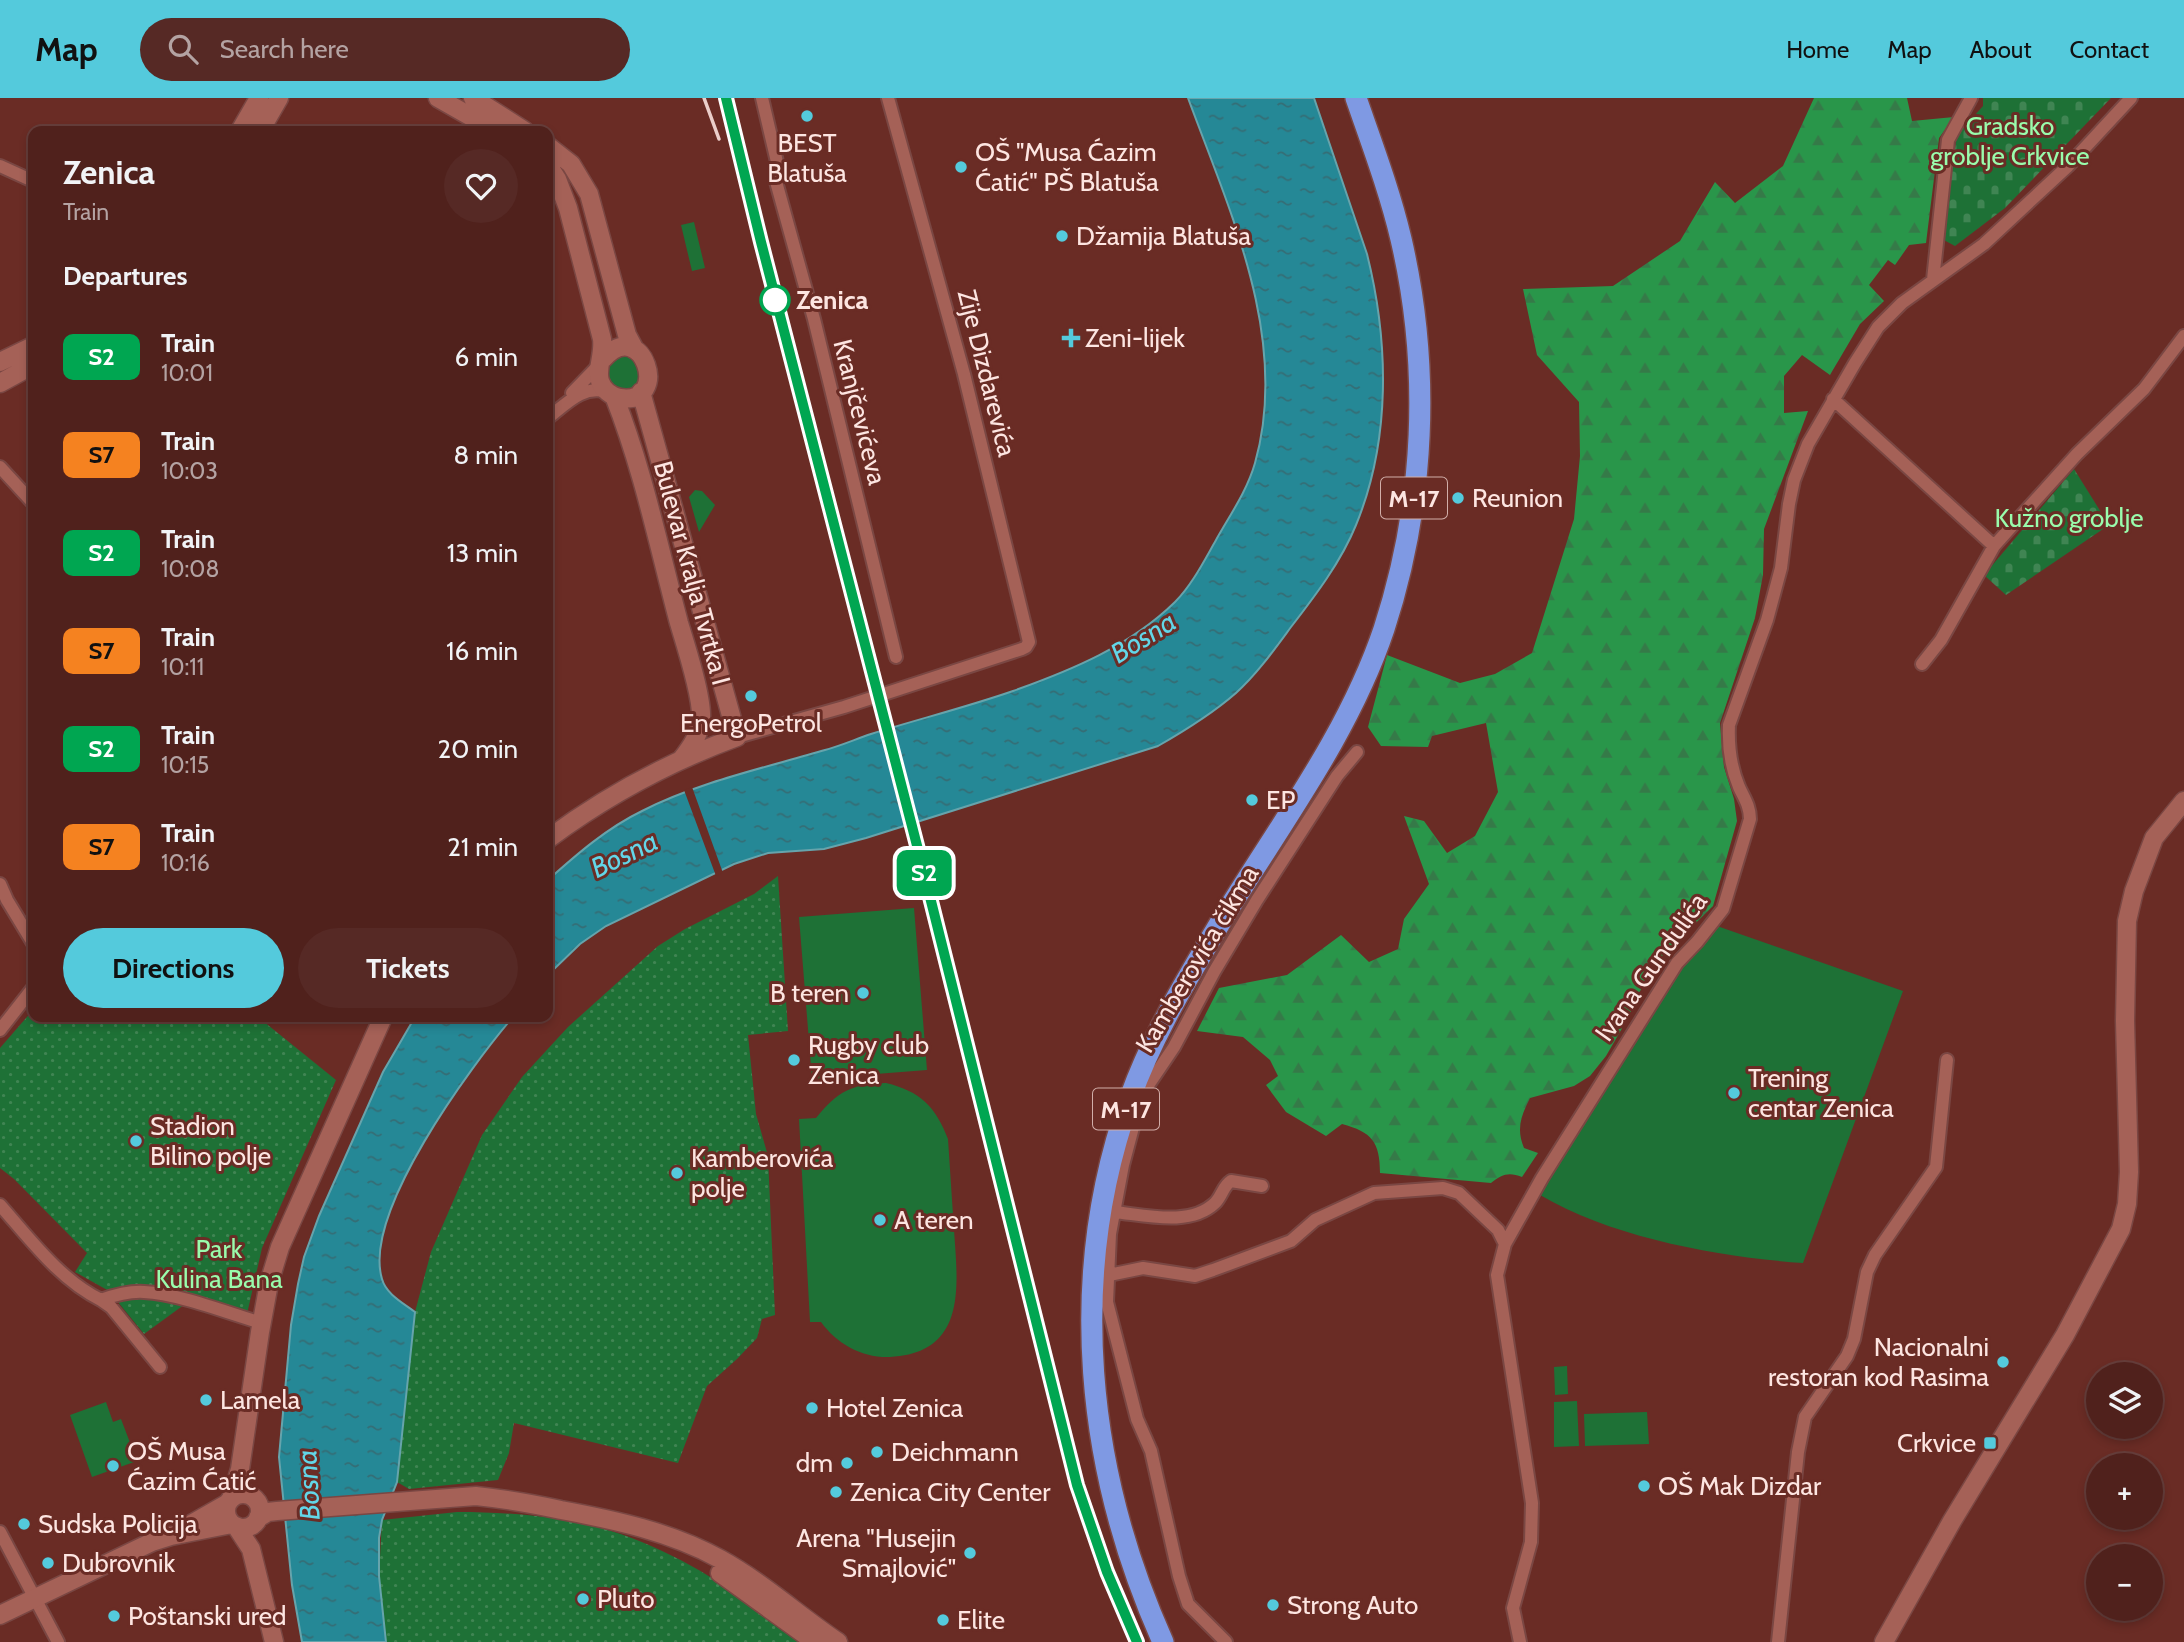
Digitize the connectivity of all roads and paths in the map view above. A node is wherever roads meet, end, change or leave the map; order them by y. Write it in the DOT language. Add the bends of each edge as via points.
graph roads {
  1 [pos="259,98"];
  2 [pos="279,98"];
  3 [pos="438,98"];
  4 [pos="473,98"];
  5 [pos="762,98"];
  6 [pos="888,98"];
  7 [pos="1356,98"];
  8 [pos="1971,98"];
  9 [pos="2131,98"];
  10 [pos="243,126"];
  11 [pos="263,126"];
  12 [pos="487,126"];
  13 [pos="517,126"];
  14 [pos="553,150"];
  15 [pos="0,166"];
  16 [pos="553,173"];
  17 [pos="28,179"];
  18 [pos="1933,280"];
  19 [pos="2184,336"];
  20 [pos="28,348"];
  21 [pos="635,350"];
  22 [pos="0,362"];
  23 [pos="601,362"];
  24 [pos="28,368"];
  25 [pos="0,383"];
  26 [pos="641,392"];
  27 [pos="610,394"];
  28 [pos="1833,399"];
  29 [pos="553,414"];
  30 [pos="553,414"];
  31 [pos="0,467"];
  32 [pos="28,498"];
  33 [pos="1994,545"];
  34 [pos="896,657"];
  35 [pos="1922,664"];
  36 [pos="701,714"];
  37 [pos="731,739"];
  38 [pos="1357,752"];
  39 [pos="681,761"];
  40 [pos="2184,801"];
  41 [pos="553,835"];
  42 [pos="0,884"];
  43 [pos="28,935"];
  44 [pos="28,994"];
  45 [pos="381,1022"];
  46 [pos="0,1030"];
  47 [pos="1947,1060"];
  48 [pos="1262,1186"];
  49 [pos="0,1205"];
  50 [pos="1114,1212"];
  51 [pos="1505,1244"];
  52 [pos="1109,1275"];
  53 [pos="101,1300"];
  54 [pos="262,1323"];
  55 [pos="160,1367"];
  56 [pos="243,1452"];
  57 [pos="230,1501"];
  58 [pos="255,1515"];
  59 [pos="617,1522"];
  60 [pos="0,1532"];
  61 [pos="171,1535"];
  62 [pos="35,1599"];
  63 [pos="0,1615"];
  64 [pos="58,1642"];
  65 [pos="274,1642"];
  66 [pos="815,1642"];
  67 [pos="838,1642"];
  68 [pos="1163,1642"];
  69 [pos="1226,1642"];
  70 [pos="1520,1642"];
  71 [pos="1778,1642"];
  72 [pos="1884,1642"];
  1 -- 10 [label="street"];
  2 -- 11 [label="street"];
  3 -- 12 [label="street"];
  4 -- 13 [label="street"];
  5 -- 34 [label="street, Kranjčevićeva" via="777,162 775,178"];
  6 -- 37 [label="street, Zije Dizdarevića" via="964,374 1029,642 1021,649 844,707"];
  7 -- 68 [label="highway, M-17" via="1399,231 1415,320 1419,447 1415,497 1400,570 1372,660 1337,733 1223,918 1150,1049 1122,1122 1098,1224 1090,1306 1100,1434 1132,1565"];
  8 -- 18 [label="street" via="1948,140"];
  9 -- 18 [label="street, Ivana Gundulića" via="2027,205 1984,244"];
  14 -- 21 [label="street, Bulevar Kralja Tvrtka I" via="571,164 589,194"];
  15 -- 17 [label="street"];
  16 -- 23 [label="street, Bulevar Kralja Tvrtka I" via="568,208 602,339"];
  18 -- 28 [label="street, Ivana Gundulića" via="1878,327"];
  19 -- 33 [label="street" via="2144,389"];
  20 -- 22 [label="street"];
  21 -- 23 [label="street" via="621,348"];
  21 -- 26 [label="street, Bulevar Kralja Tvrtka I" via="649,366 649,380"];
  23 -- 27 [label="street, Bulevar Kralja Tvrtka I" via="600,380"];
  23 -- 29 [label="street"];
  24 -- 25 [label="street"];
  26 -- 27 [label="street" via="627,398"];
  26 -- 37 [label="street, Bulevar Kralja Tvrtka I"];
  27 -- 30 [label="street" via="584,391"];
  27 -- 36 [label="street, Bulevar Kralja Tvrtka I" via="626,427"];
  28 -- 33 [label="street"];
  28 -- 51 [label="street, Ivana Gundulića" via="1794,480 1781,568 1729,725 1734,774 1750,819 1723,909 1677,963"];
  31 -- 32 [label="street"];
  33 -- 35 [label="street" via="1941,640"];
  36 -- 37 [label="street" via="713,737"];
  36 -- 39 [label="street, Bulevar Kralja Tvrtka I" via="697,736"];
  37 -- 39 [label="street"];
  38 -- 50 [label="street, Kamberovića čikma" via="1257,900 1147,1087"];
  39 -- 41 [label="street" via="602,801"];
  40 -- 72 [label="street" via="2154,838 2127,921 2129,1172 2121,1229 2065,1335"];
  42 -- 43 [label="street"];
  44 -- 46 [label="street"];
  45 -- 54 [label="street" via="287,1228"];
  47 -- 71 [label="street" via="1936,1167 1875,1255 1847,1356 1805,1417"];
  48 -- 50 [label="street" via="1231,1181 1216,1202 1193,1215"];
  49 -- 53 [label="street" via="58,1270"];
  50 -- 52 [label="street, Kamberovića čikma"];
  51 -- 52 [label="street" via="1498,1230 1459,1194 1443,1188 1374,1193 1315,1220 1290,1241 1195,1276 1143,1268"];
  51 -- 70 [label="street, Ivana Gundulića" via="1496,1275 1533,1527 1513,1608"];
  52 -- 69 [label="street, Kamberovića čikma" via="1107,1302 1115,1338 1137,1419 1151,1451 1185,1595 1188,1604"];
  53 -- 54 [label="street" via="144,1292"];
  53 -- 55 [label="street"];
  54 -- 56 [label="street"];
  56 -- 57 [label="street"];
  56 -- 58 [label="street"];
  57 -- 58 [label="street" via="241,1494"];
  57 -- 58 [label="street" via="227,1516"];
  57 -- 61 [label="street"];
  58 -- 59 [label="street" via="454,1497 509,1499"];
  58 -- 61 [label="street"];
  58 -- 65 [label="street" via="251,1549"];
  59 -- 66 [label="street" via="708,1566"];
  59 -- 67 [label="street" via="662,1534 719,1559"];
  60 -- 62 [label="street"];
  61 -- 62 [label="street"];
  62 -- 63 [label="street"];
  62 -- 64 [label="street"];
}
